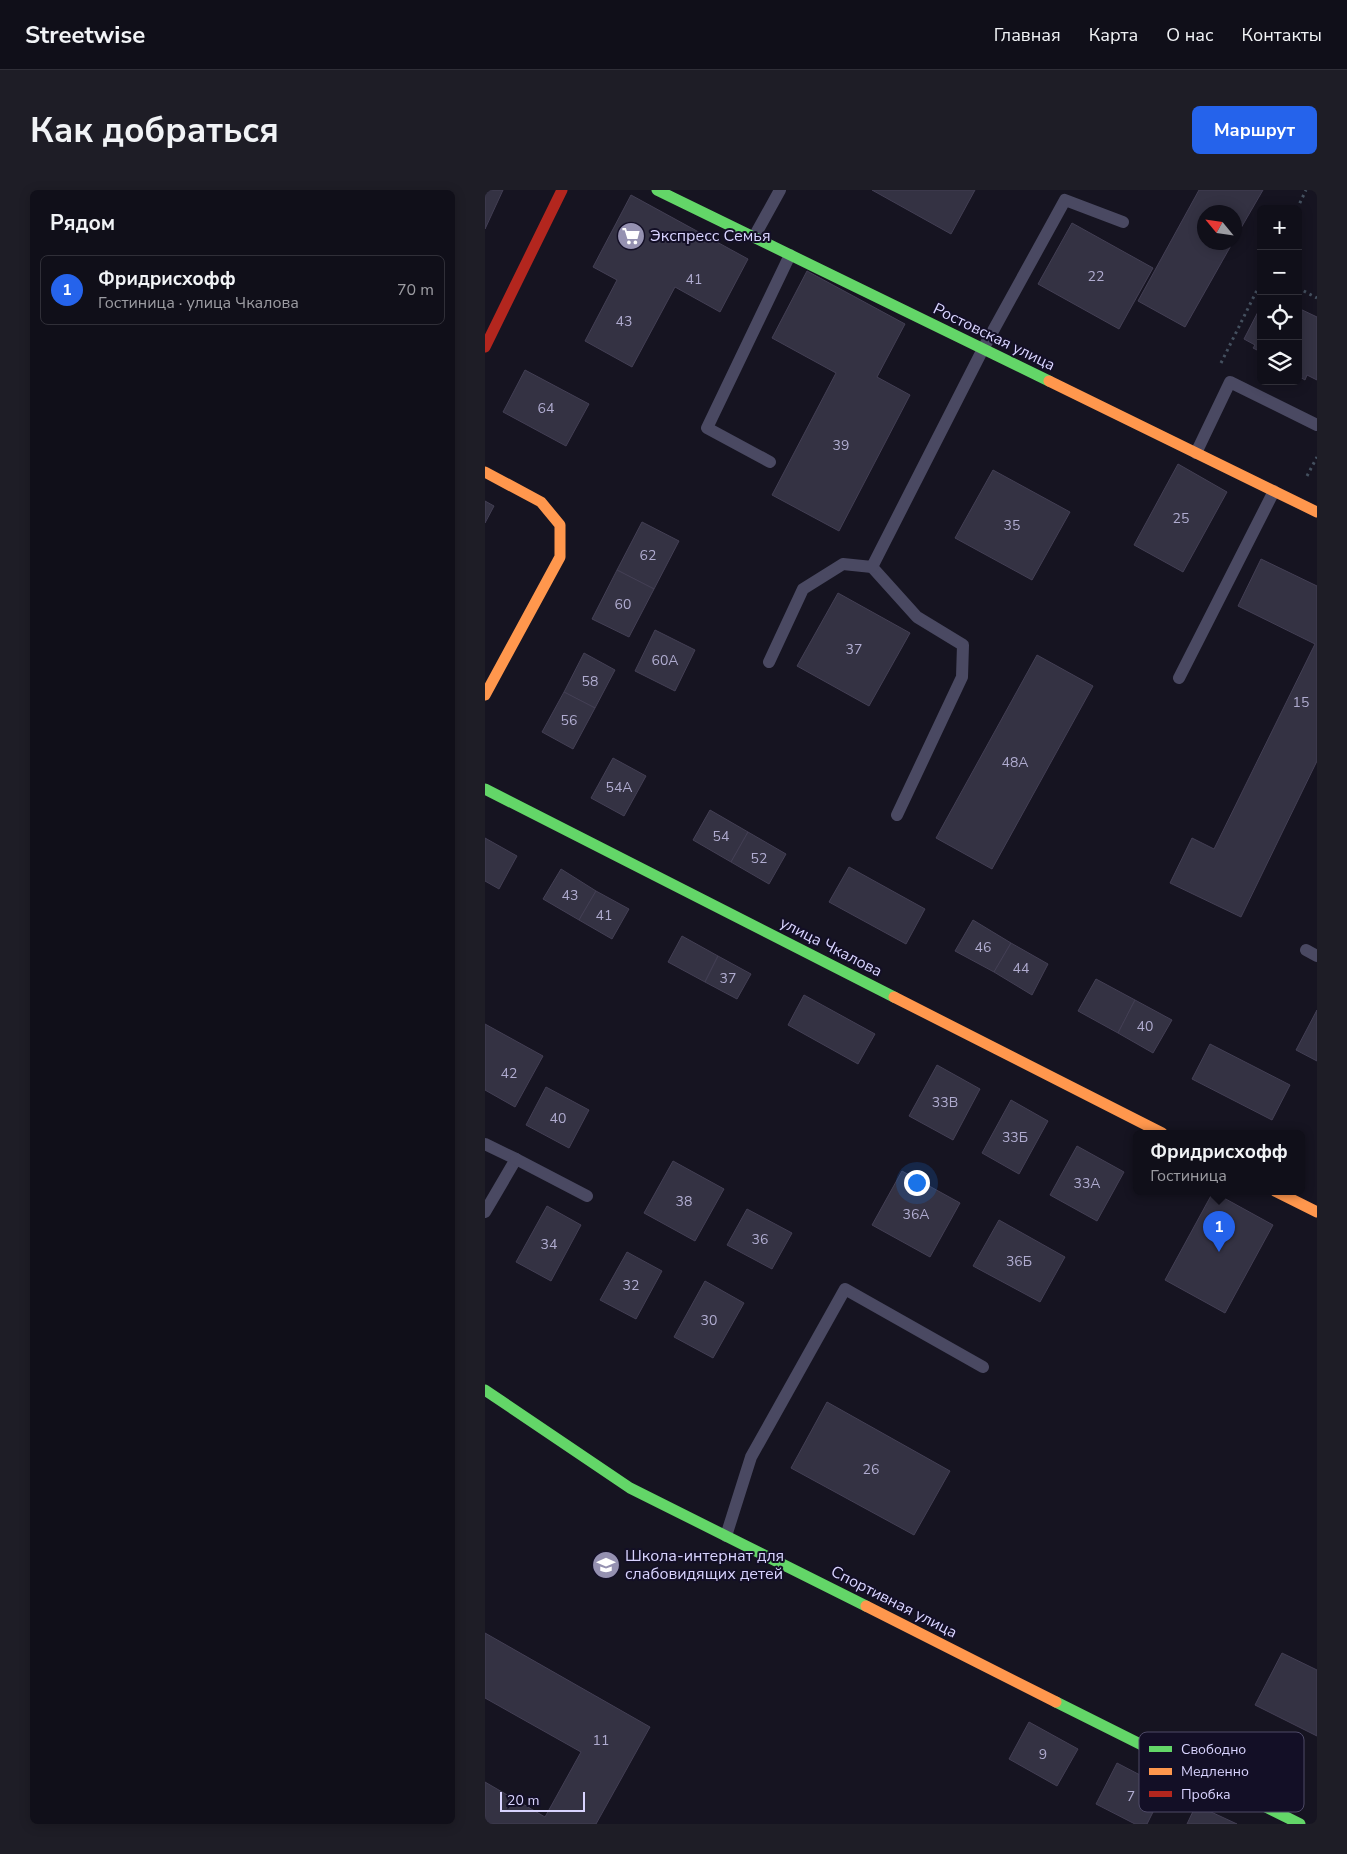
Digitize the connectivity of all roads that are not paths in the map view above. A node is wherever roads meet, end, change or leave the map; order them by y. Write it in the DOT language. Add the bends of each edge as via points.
graph roads {
  1 [pos="562,190"];
  2 [pos="657,190"];
  3 [pos="780,190"];
  4 [pos="1123,222"];
  5 [pos="754,237"];
  6 [pos="789,254"];
  7 [pos="485,347"];
  8 [pos="983,349"];
  9 [pos="1317,425"];
  10 [pos="1196,453"];
  11 [pos="770,462"];
  12 [pos="485,472"];
  13 [pos="1274,491"];
  14 [pos="1317,512"];
  15 [pos="872,567"];
  16 [pos="769,662"];
  17 [pos="1179,678"];
  18 [pos="485,695"];
  19 [pos="485,789"];
  20 [pos="897,815"];
  21 [pos="1156,1130"];
  22 [pos="485,1144"];
  23 [pos="516,1159"];
  24 [pos="1283,1195"];
  25 [pos="587,1196"];
  26 [pos="485,1212"];
  27 [pos="1317,1212"];
  28 [pos="983,1367"];
  29 [pos="485,1390"];
  30 [pos="726,1536"];
  31 [pos="1139,1743"];
  32 [pos="1276,1812"];
  33 [pos="1300,1824"];
  1 -- 7 [label="street"];
  2 -- 5 [label="street, Ростовская улица"];
  3 -- 5 [label="lane"];
  4 -- 8 [label="lane" via="1065,200"];
  5 -- 6 [label="street, Ростовская улица"];
  6 -- 8 [label="street, Ростовская улица"];
  6 -- 11 [label="lane" via="707,428"];
  8 -- 10 [label="street, Ростовская улица"];
  8 -- 15 [label="lane"];
  9 -- 10 [label="lane" via="1230,382"];
  10 -- 13 [label="street, Ростовская улица"];
  12 -- 18 [label="street" via="541,502 560,525 560,557"];
  13 -- 14 [label="street, Ростовская улица"];
  13 -- 17 [label="lane"];
  15 -- 16 [label="lane" via="843,564 803,590"];
  15 -- 20 [label="lane" via="917,617 963,646 962,677"];
  19 -- 21 [label="street, улица Чкалова"];
  22 -- 23 [label="lane"];
  23 -- 25 [label="lane"];
  23 -- 26 [label="lane"];
  24 -- 27 [label="street"];
  28 -- 30 [label="lane" via="845,1289 751,1457"];
  29 -- 30 [label="street, Спортивная улица" via="630,1488"];
  30 -- 31 [label="street, Спортивная улица"];
  32 -- 33 [label="street, Спортивная улица"];
}
